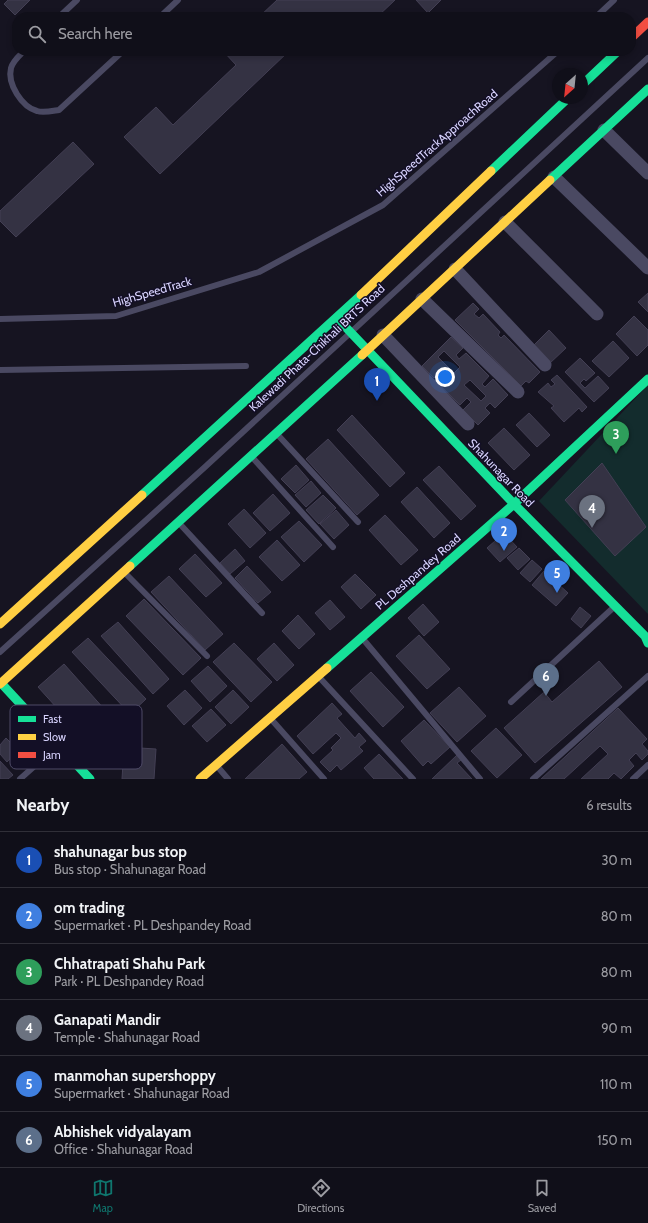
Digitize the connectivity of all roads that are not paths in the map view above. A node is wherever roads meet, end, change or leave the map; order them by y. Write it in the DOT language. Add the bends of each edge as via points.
graph roads {
  1 [pos="77,0"];
  2 [pos="178,0"];
  3 [pos="614,0"];
  4 [pos="65,12"];
  5 [pos="165,12"];
  6 [pos="601,12"];
  7 [pos="648,22"];
  8 [pos="636,33"];
  9 [pos="18,56"];
  10 [pos="118,56"];
  11 [pos="552,56"];
  12 [pos="613,56"];
  13 [pos="648,58"];
  14 [pos="588,79"];
  15 [pos="648,89"];
  16 [pos="562,104"];
  17 [pos="604,130"];
  18 [pos="648,173"];
  19 [pos="554,177"];
  20 [pos="505,222"];
  21 [pos="648,268"];
  22 [pos="455,269"];
  23 [pos="259,272"];
  24 [pos="422,299"];
  25 [pos="597,314"];
  26 [pos="337,318"];
  27 [pos="0,319"];
  28 [pos="350,332"];
  29 [pos="383,335"];
  30 [pos="367,350"];
  31 [pos="545,365"];
  32 [pos="246,366"];
  33 [pos="0,370"];
  34 [pos="648,379"];
  35 [pos="518,392"];
  36 [pos="468,424"];
  37 [pos="276,433"];
  38 [pos="251,456"];
  39 [pos="514,504"];
  40 [pos="178,522"];
  41 [pos="358,522"];
  42 [pos="333,547"];
  43 [pos="123,572"];
  44 [pos="615,606"];
  45 [pos="262,613"];
  46 [pos="0,624"];
  47 [pos="362,637"];
  48 [pos="647,638"];
  49 [pos="0,652"];
  50 [pos="207,656"];
  51 [pos="318,676"];
  52 [pos="648,676"];
  53 [pos="0,684"];
  54 [pos="511,702"];
  55 [pos="20,705"];
  56 [pos="270,718"];
  57 [pos="216,765"];
  58 [pos="648,765"];
  59 [pos="31,769"];
  60 [pos="81,769"];
  61 [pos="20,779"];
  62 [pos="90,779"];
  63 [pos="200,779"];
  64 [pos="228,779"];
  65 [pos="324,779"];
  66 [pos="413,779"];
  67 [pos="480,779"];
  68 [pos="533,779"];
  69 [pos="633,779"];
  1 -- 4 [label="lane"];
  2 -- 5 [label="lane"];
  3 -- 6 [label="lane"];
  7 -- 8 [label="main road"];
  9 -- 10 [label="lane" via="10,70 18,97 36,111 49,112 59,110"];
  11 -- 23 [label="lane, HighSpeedTrackApproachRoad" via="383,205"];
  12 -- 14 [label="main road"];
  13 -- 28 [label="lane, Kalewadi Phata-Chikhali BRTS Road"];
  15 -- 17 [label="main road"];
  16 -- 26 [label="main road"];
  17 -- 18 [label="street"];
  17 -- 19 [label="main road"];
  19 -- 20 [label="main road"];
  19 -- 21 [label="street"];
  20 -- 22 [label="main road"];
  20 -- 25 [label="street"];
  22 -- 24 [label="main road"];
  22 -- 31 [label="street"];
  23 -- 27 [label="lane, HighSpeedTrack" via="116,316"];
  24 -- 29 [label="main road"];
  24 -- 35 [label="street"];
  26 -- 28 [label="main road, Shahunagar Road"];
  26 -- 46 [label="main road"];
  28 -- 30 [label="main road, Shahunagar Road"];
  28 -- 49 [label="lane, Kalewadi Phata-Chikhali BRTS Road"];
  29 -- 30 [label="main road"];
  29 -- 36 [label="street"];
  30 -- 37 [label="main road"];
  30 -- 39 [label="main road, Shahunagar Road"];
  32 -- 33 [label="lane"];
  34 -- 39 [label="main road, PL Deshpandey Road"];
  37 -- 38 [label="main road"];
  37 -- 41 [label="lane"];
  38 -- 40 [label="main road"];
  38 -- 42 [label="lane"];
  39 -- 44 [label="main road, Shahunagar Road"];
  39 -- 47 [label="main road, PL Deshpandey Road"];
  40 -- 43 [label="main road"];
  40 -- 45 [label="lane"];
  43 -- 50 [label="lane"];
  43 -- 53 [label="main road"];
  44 -- 48 [label="main road, Shahunagar Road"];
  44 -- 54 [label="lane"];
  47 -- 51 [label="main road, PL Deshpandey Road"];
  47 -- 67 [label="lane"];
  51 -- 56 [label="main road, PL Deshpandey Road"];
  51 -- 66 [label="lane"];
  52 -- 68 [label="lane"];
  53 -- 55 [label="main road"];
  56 -- 57 [label="main road, PL Deshpandey Road"];
  56 -- 65 [label="lane"];
  57 -- 63 [label="main road, PL Deshpandey Road"];
  57 -- 64 [label="lane"];
  58 -- 69 [label="lane"];
  59 -- 61 [label="lane"];
  60 -- 62 [label="main road"];
}
